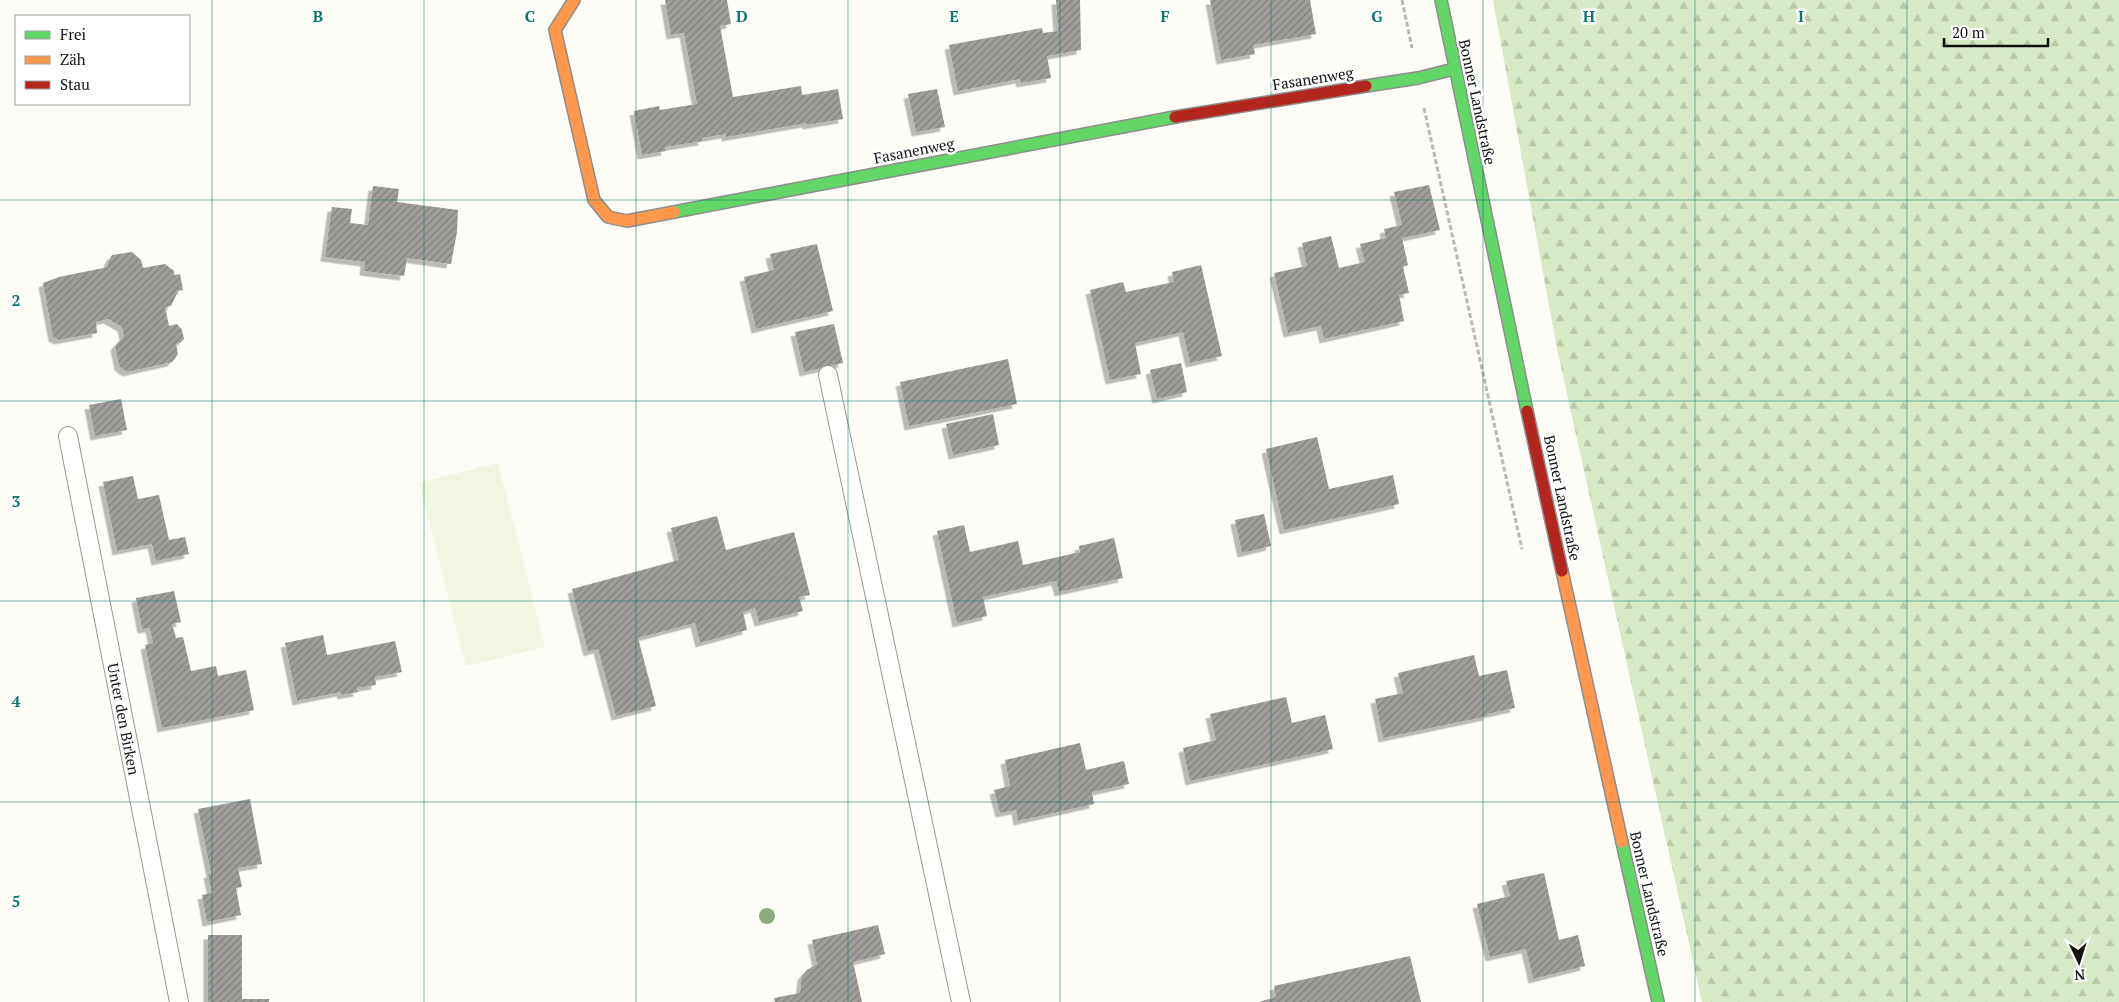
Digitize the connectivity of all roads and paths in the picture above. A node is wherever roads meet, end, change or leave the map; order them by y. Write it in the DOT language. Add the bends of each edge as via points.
graph roads {
  1 [pos="574,0"];
  2 [pos="1402,0"];
  3 [pos="1441,0"];
  4 [pos="1454,69"];
  5 [pos="1418,78"];
  6 [pos="828,375"];
  7 [pos="68,436"];
  8 [pos="179,1002"];
  9 [pos="961,1002"];
  10 [pos="1658,1002"];
  1 -- 5 [label="street, Fasanenweg" via="555,30 594,200 608,217 626,221 1156,120"];
  2 -- 5 [label="path"];
  3 -- 4 [label="street, Bonner Landstraße"];
  4 -- 5 [label="street, Fasanenweg"];
  4 -- 10 [label="street, Bonner Landstraße"];
  6 -- 9 [label="lane"];
  7 -- 8 [label="lane, Unter den Birken"];
}
